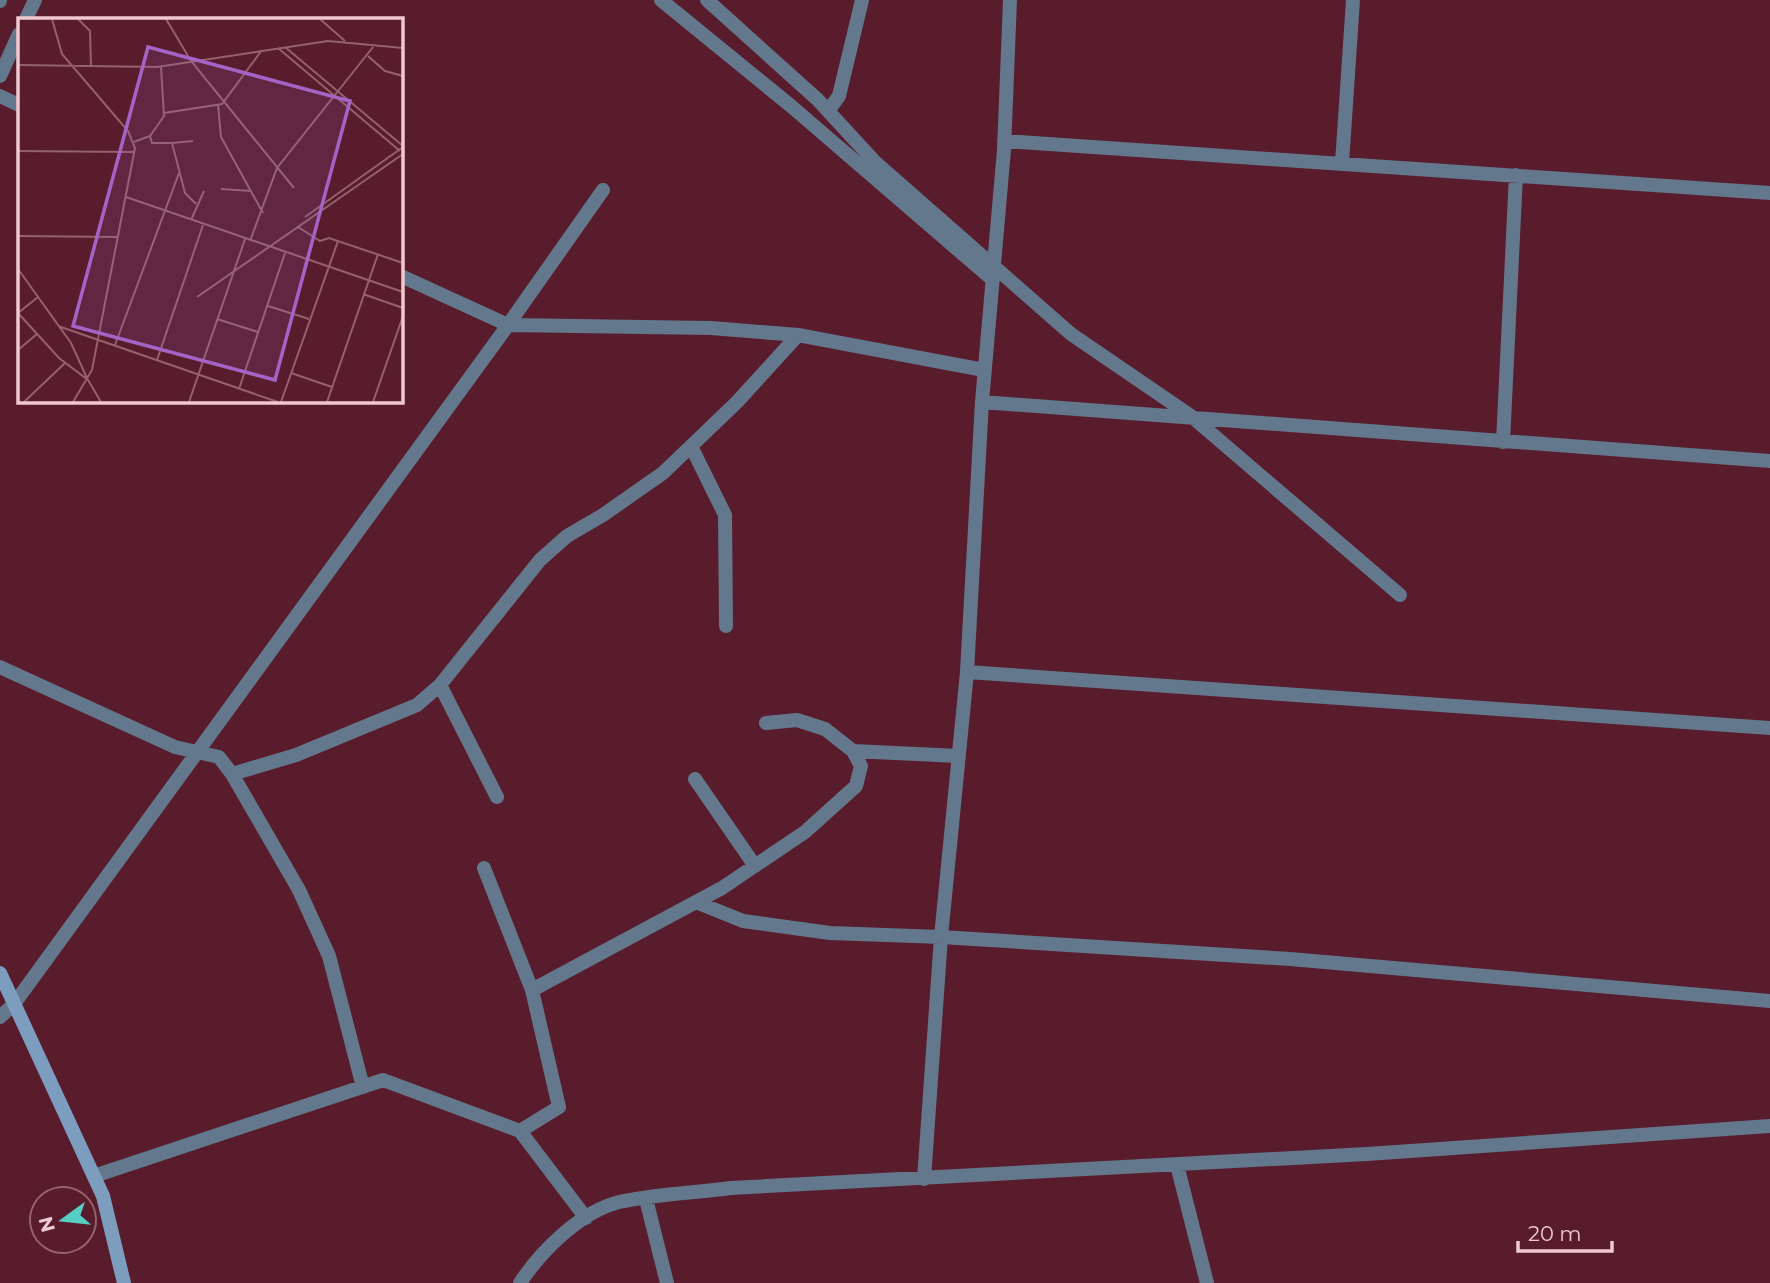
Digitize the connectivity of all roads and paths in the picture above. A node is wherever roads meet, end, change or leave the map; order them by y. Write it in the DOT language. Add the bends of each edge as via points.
graph roads {
  1 [pos="35,0"];
  2 [pos="661,0"];
  3 [pos="707,0"];
  4 [pos="862,0"];
  5 [pos="1010,0"];
  6 [pos="1353,0"];
  7 [pos="26,18"];
  8 [pos="18,36"];
  9 [pos="0,76"];
  10 [pos="0,96"];
  11 [pos="18,105"];
  12 [pos="828,111"];
  13 [pos="1004,141"];
  14 [pos="1342,163"];
  15 [pos="1516,175"];
  16 [pos="603,190"];
  17 [pos="1770,193"];
  18 [pos="994,274"];
  19 [pos="402,276"];
  20 [pos="508,325"];
  21 [pos="798,335"];
  22 [pos="984,370"];
  23 [pos="982,402"];
  24 [pos="1191,416"];
  25 [pos="1503,442"];
  26 [pos="691,446"];
  27 [pos="1770,461"];
  28 [pos="1400,595"];
  29 [pos="726,626"];
  30 [pos="0,667"];
  31 [pos="967,672"];
  32 [pos="440,685"];
  33 [pos="766,723"];
  34 [pos="1770,728"];
  35 [pos="198,750"];
  36 [pos="853,751"];
  37 [pos="959,756"];
  38 [pos="232,774"];
  39 [pos="695,779"];
  40 [pos="497,796"];
  41 [pos="755,866"];
  42 [pos="484,868"];
  43 [pos="696,902"];
  44 [pos="941,937"];
  45 [pos="0,973"];
  46 [pos="533,990"];
  47 [pos="1770,1001"];
  48 [pos="14,1003"];
  49 [pos="0,1017"];
  50 [pos="363,1087"];
  51 [pos="1770,1126"];
  52 [pos="520,1131"];
  53 [pos="1177,1165"];
  54 [pos="94,1176"];
  55 [pos="924,1179"];
  56 [pos="646,1199"];
  57 [pos="586,1218"];
  58 [pos="124,1283"];
  59 [pos="520,1283"];
  60 [pos="667,1283"];
  61 [pos="1208,1283"];
  1 -- 7 [label="street"];
  2 -- 18 [label="street"];
  3 -- 12 [label="street"];
  4 -- 12 [label="street" via="839,96"];
  5 -- 13 [label="street"];
  6 -- 14 [label="street"];
  8 -- 9 [label="street"];
  10 -- 11 [label="street"];
  12 -- 18 [label="street"];
  13 -- 14 [label="street"];
  13 -- 18 [label="street"];
  14 -- 15 [label="street"];
  15 -- 17 [label="street"];
  15 -- 25 [label="street"];
  16 -- 20 [label="street"];
  18 -- 22 [label="street"];
  18 -- 24 [label="street" via="1070,334"];
  19 -- 20 [label="street"];
  20 -- 21 [label="street" via="711,328"];
  20 -- 35 [label="street"];
  21 -- 22 [label="street"];
  21 -- 26 [label="street"];
  22 -- 23 [label="street"];
  23 -- 24 [label="street"];
  23 -- 31 [label="street"];
  24 -- 25 [label="street"];
  24 -- 28 [label="street"];
  25 -- 27 [label="street"];
  26 -- 29 [label="street" via="725,515"];
  26 -- 32 [label="street" via="663,473 567,536 540,560"];
  30 -- 35 [label="street" via="174,747"];
  31 -- 34 [label="street"];
  31 -- 37 [label="street"];
  32 -- 38 [label="street" via="417,705 296,755"];
  32 -- 40 [label="street"];
  33 -- 36 [label="street" via="797,720 825,729"];
  35 -- 38 [label="street" via="219,757"];
  35 -- 48 [label="street"];
  36 -- 37 [label="street"];
  36 -- 41 [label="street" via="860,766 856,786 805,832"];
  37 -- 44 [label="street"];
  38 -- 50 [label="street" via="299,890 329,956"];
  39 -- 41 [label="street"];
  41 -- 43 [label="street"];
  42 -- 46 [label="street"];
  43 -- 44 [label="street" via="743,921 830,933"];
  43 -- 46 [label="street"];
  44 -- 47 [label="street" via="1290,959"];
  44 -- 55 [label="street"];
  45 -- 48 [label="main road"];
  46 -- 52 [label="street" via="559,1107"];
  48 -- 49 [label="street"];
  48 -- 54 [label="main road"];
  50 -- 52 [label="street" via="383,1080"];
  50 -- 54 [label="street"];
  51 -- 53 [label="street"];
  52 -- 57 [label="street"];
  53 -- 55 [label="street"];
  53 -- 61 [label="street"];
  54 -- 58 [label="main road"];
  55 -- 56 [label="street" via="731,1188"];
  56 -- 57 [label="street" via="617,1203"];
  56 -- 60 [label="street"];
  57 -- 59 [label="street" via="572,1225"];
}
